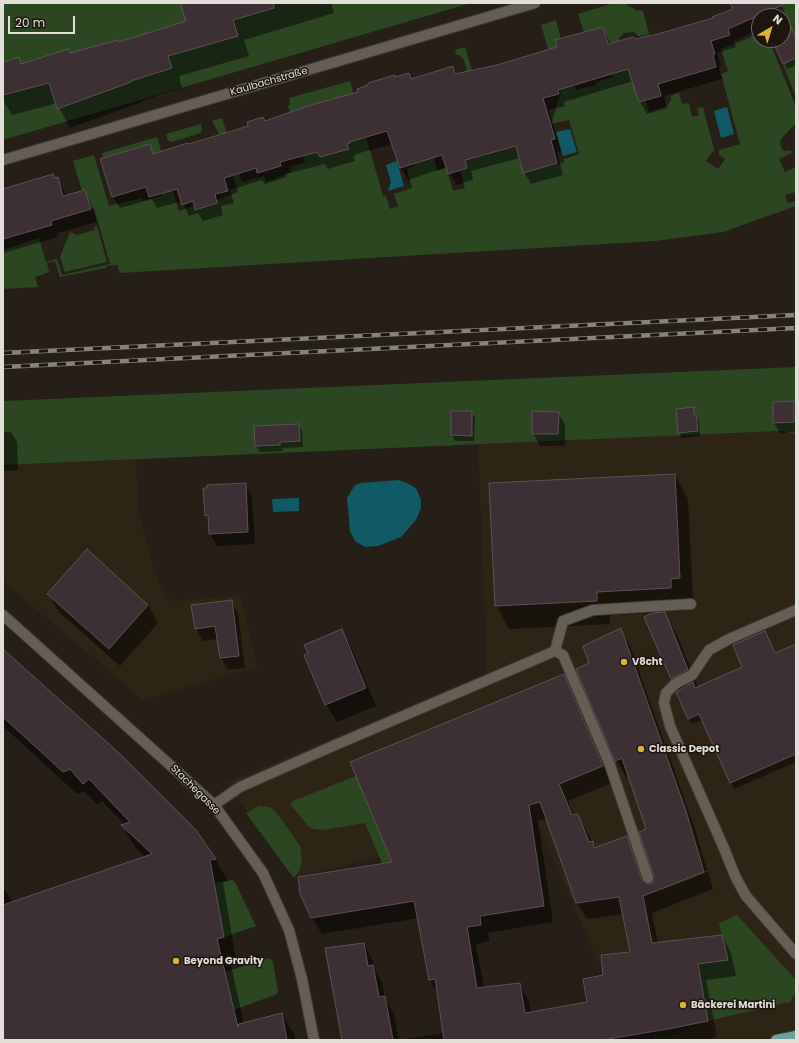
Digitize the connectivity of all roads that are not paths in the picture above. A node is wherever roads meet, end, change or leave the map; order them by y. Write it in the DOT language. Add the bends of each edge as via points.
graph roads {
  1 [pos="536,3"];
  2 [pos="3,160"];
  3 [pos="691,604"];
  4 [pos="796,610"];
  5 [pos="3,615"];
  6 [pos="555,651"];
  7 [pos="214,805"];
  8 [pos="648,878"];
  9 [pos="796,954"];
  10 [pos="796,1036"];
  11 [pos="314,1040"];
  12 [pos="776,1040"];
  1 -- 2 [label="street, Kaulbachstraße"];
  3 -- 6 [label="street" via="594,610 563,621"];
  4 -- 9 [label="street" via="709,650 692,675 675,684 666,693 664,704 670,726 736,878 746,896"];
  5 -- 7 [label="street, Stachegasse"];
  6 -- 7 [label="street" via="240,787"];
  6 -- 8 [label="street" via="563,655 610,765"];
  7 -- 11 [label="street, Stachegasse" via="263,873 289,930"];
  10 -- 12 [label="main road"];
}
